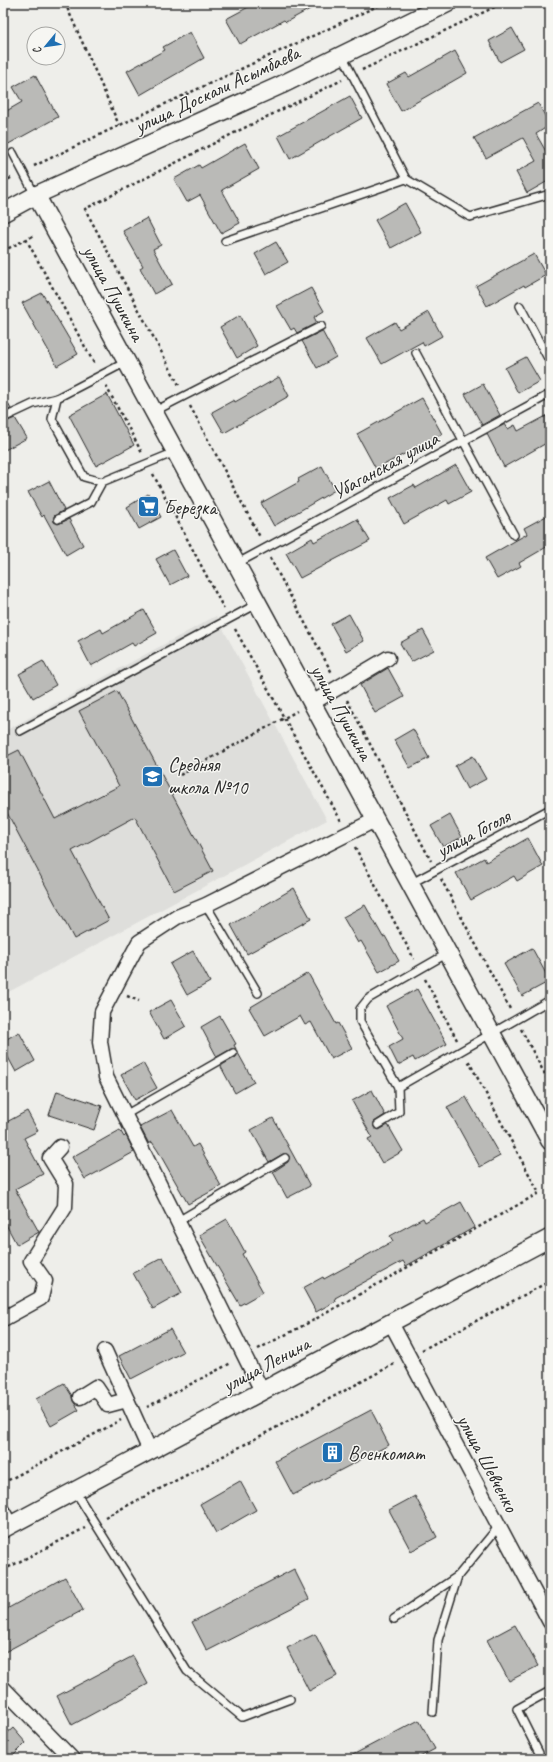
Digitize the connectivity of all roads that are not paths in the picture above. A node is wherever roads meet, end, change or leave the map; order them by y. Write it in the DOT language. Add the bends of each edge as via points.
graph roads {
  1 [pos="448,3"];
  2 [pos="342,55"];
  3 [pos="13,153"];
  4 [pos="406,178"];
  5 [pos="550,194"];
  6 [pos="36,195"];
  7 [pos="3,212"];
  8 [pos="225,241"];
  9 [pos="520,306"];
  10 [pos="321,326"];
  11 [pos="416,353"];
  12 [pos="126,362"];
  13 [pos="550,362"];
  14 [pos="550,394"];
  15 [pos="57,398"];
  16 [pos="153,412"];
  17 [pos="3,418"];
  18 [pos="463,441"];
  19 [pos="175,452"];
  20 [pos="102,482"];
  21 [pos="58,519"];
  22 [pos="514,535"];
  23 [pos="236,564"];
  24 [pos="258,604"];
  25 [pos="388,658"];
  26 [pos="312,703"];
  27 [pos="20,731"];
  28 [pos="550,809"];
  29 [pos="375,820"];
  30 [pos="410,884"];
  31 [pos="206,905"];
  32 [pos="448,953"];
  33 [pos="258,992"];
  34 [pos="550,1000"];
  35 [pos="492,1034"];
  36 [pos="233,1053"];
  37 [pos="398,1087"];
  38 [pos="125,1115"];
  39 [pos="378,1125"];
  40 [pos="550,1141"];
  41 [pos="60,1147"];
  42 [pos="285,1158"];
  43 [pos="178,1221"];
  44 [pos="550,1238"];
  45 [pos="3,1319"];
  46 [pos="391,1323"];
  47 [pos="105,1351"];
  48 [pos="262,1391"];
  49 [pos="80,1397"];
  50 [pos="127,1400"];
  51 [pos="150,1451"];
  52 [pos="75,1490"];
  53 [pos="6,1522"];
  54 [pos="499,1526"];
  55 [pos="458,1576"];
  56 [pos="394,1619"];
  57 [pos="550,1622"];
  58 [pos="550,1691"];
  59 [pos="6,1697"];
  60 [pos="290,1700"];
  61 [pos="433,1712"];
  62 [pos="539,1753"];
  63 [pos="72,1759"];
  1 -- 2 [label="street, улица Доскали Асымбаева"];
  2 -- 4 [label="lane"];
  2 -- 6 [label="street, улица Доскали Асымбаева"];
  3 -- 6 [label="lane"];
  4 -- 5 [label="lane" via="470,217"];
  4 -- 8 [label="lane"];
  6 -- 7 [label="street, улица Доскали Асымбаева"];
  6 -- 12 [label="street, улица Пушкина"];
  9 -- 13 [label="lane"];
  10 -- 16 [label="lane"];
  11 -- 18 [label="lane"];
  12 -- 15 [label="lane"];
  12 -- 16 [label="street, улица Пушкина"];
  14 -- 18 [label="lane, Убаганская улица"];
  15 -- 17 [label="lane" via="33,404"];
  15 -- 20 [label="lane" via="52,419 84,477"];
  16 -- 19 [label="street, улица Пушкина"];
  18 -- 22 [label="lane"];
  18 -- 23 [label="lane, Убаганская улица"];
  19 -- 20 [label="lane"];
  19 -- 23 [label="street, улица Пушкина"];
  20 -- 21 [label="lane" via="91,502"];
  23 -- 24 [label="street, улица Пушкина"];
  24 -- 26 [label="street, улица Пушкина"];
  24 -- 27 [label="lane"];
  25 -- 26 [label="street"];
  26 -- 29 [label="street, улица Пушкина"];
  28 -- 30 [label="lane, улица Гоголя"];
  29 -- 30 [label="street, улица Пушкина"];
  29 -- 31 [label="street"];
  30 -- 32 [label="street, улица Пушкина"];
  31 -- 33 [label="lane"];
  31 -- 38 [label="street" via="177,917 139,942 102,1012 100,1042 106,1077"];
  32 -- 35 [label="street, улица Пушкина"];
  32 -- 37 [label="lane" via="368,1000 360,1009 360,1021"];
  34 -- 35 [label="lane"];
  35 -- 37 [label="lane"];
  35 -- 40 [label="street, улица Пушкина"];
  36 -- 38 [label="lane"];
  37 -- 39 [label="lane" via="399,1112"];
  38 -- 43 [label="street"];
  41 -- 45 [label="street" via="50,1158 66,1184 65,1207 31,1261 45,1281 41,1298"];
  42 -- 43 [label="lane"];
  43 -- 48 [label="street"];
  44 -- 46 [label="street, улица Ленина"];
  46 -- 48 [label="street, улица Ленина"];
  46 -- 54 [label="street, улица Шевченко"];
  47 -- 50 [label="street"];
  48 -- 51 [label="street, улица Ленина"];
  49 -- 50 [label="street" via="96,1387 108,1405"];
  50 -- 51 [label="street"];
  51 -- 52 [label="street, улица Ленина"];
  52 -- 53 [label="street, улица Ленина"];
  52 -- 60 [label="lane" via="187,1671 242,1717"];
  54 -- 55 [label="lane"];
  54 -- 57 [label="street, улица Шевченко"];
  55 -- 56 [label="lane"];
  55 -- 61 [label="lane" via="438,1640"];
  58 -- 62 [label="lane" via="517,1709"];
  59 -- 63 [label="street"];
}
